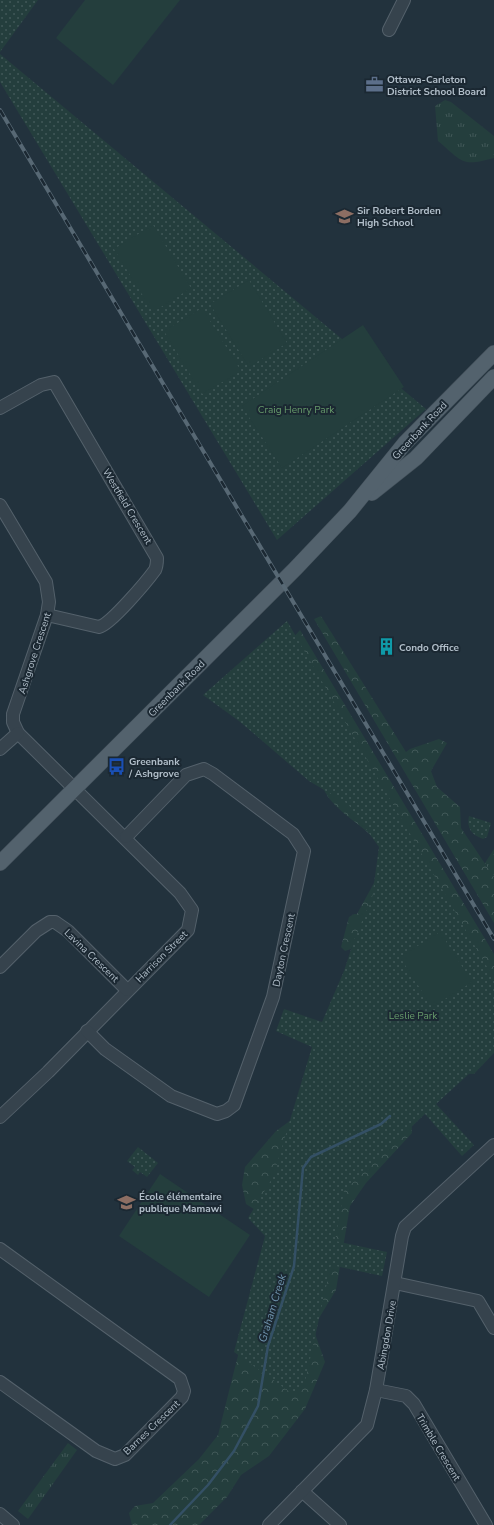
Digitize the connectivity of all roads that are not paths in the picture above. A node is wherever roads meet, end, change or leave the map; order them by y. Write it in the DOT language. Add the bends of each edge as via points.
graph roads {
  1 [pos="404,0"];
  2 [pos="390,30"];
  3 [pos="494,353"];
  4 [pos="494,377"];
  5 [pos="0,408"];
  6 [pos="0,505"];
  7 [pos="350,511"];
  8 [pos="47,615"];
  9 [pos="18,733"];
  10 [pos="0,749"];
  11 [pos="75,788"];
  12 [pos="126,837"];
  13 [pos="0,863"];
  14 [pos="0,967"];
  15 [pos="127,990"];
  16 [pos="87,1031"];
  17 [pos="0,1117"];
  18 [pos="494,1144"];
  19 [pos="0,1249"];
  20 [pos="395,1283"];
  21 [pos="494,1328"];
  22 [pos="0,1382"];
  23 [pos="376,1390"];
  24 [pos="302,1491"];
  25 [pos="0,1514"];
  26 [pos="13,1525"];
  27 [pos="269,1525"];
  28 [pos="340,1525"];
  29 [pos="486,1525"];
  1 -- 2 [label="street"];
  3 -- 7 [label="main road, Greenbank Road" via="405,443"];
  4 -- 7 [label="main road, Greenbank Road" via="416,458"];
  5 -- 8 [label="street, Westfield Crescent" via="41,384 54,382 157,558 156,568 116,615 103,626"];
  6 -- 8 [label="street, Ashgrove Crescent" via="46,582 49,602"];
  7 -- 11 [label="main road, Greenbank Road"];
  8 -- 9 [label="street, Ashgrove Crescent" via="14,714 13,722"];
  9 -- 10 [label="street"];
  9 -- 11 [label="street"];
  11 -- 12 [label="street, Harrison Street"];
  11 -- 13 [label="main road, Greenbank Road"];
  12 -- 15 [label="street, Harrison Street" via="180,893 192,910 188,930"];
  12 -- 16 [label="street, Dayton Crescent" via="186,775 204,769 293,834 304,851 273,997 234,1105 217,1114 171,1096 105,1049"];
  14 -- 15 [label="street, Lavina Crescent" via="36,931 50,922 55,922 68,931"];
  15 -- 16 [label="street, Harrison Street"];
  16 -- 17 [label="street, Harrison Street"];
  18 -- 20 [label="street, Abingdon Drive" via="405,1227"];
  19 -- 22 [label="street, Barnes Crescent" via="180,1379 184,1391 182,1397 125,1455 115,1458 96,1451"];
  20 -- 21 [label="street" via="478,1301"];
  20 -- 23 [label="street, Abingdon Drive"];
  23 -- 24 [label="street, Abingdon Drive" via="368,1424"];
  23 -- 29 [label="street, Trimble Crescent" via="406,1396 414,1404"];
  24 -- 27 [label="street, Abingdon Drive"];
  24 -- 28 [label="street"];
  25 -- 26 [label="street"];
}
